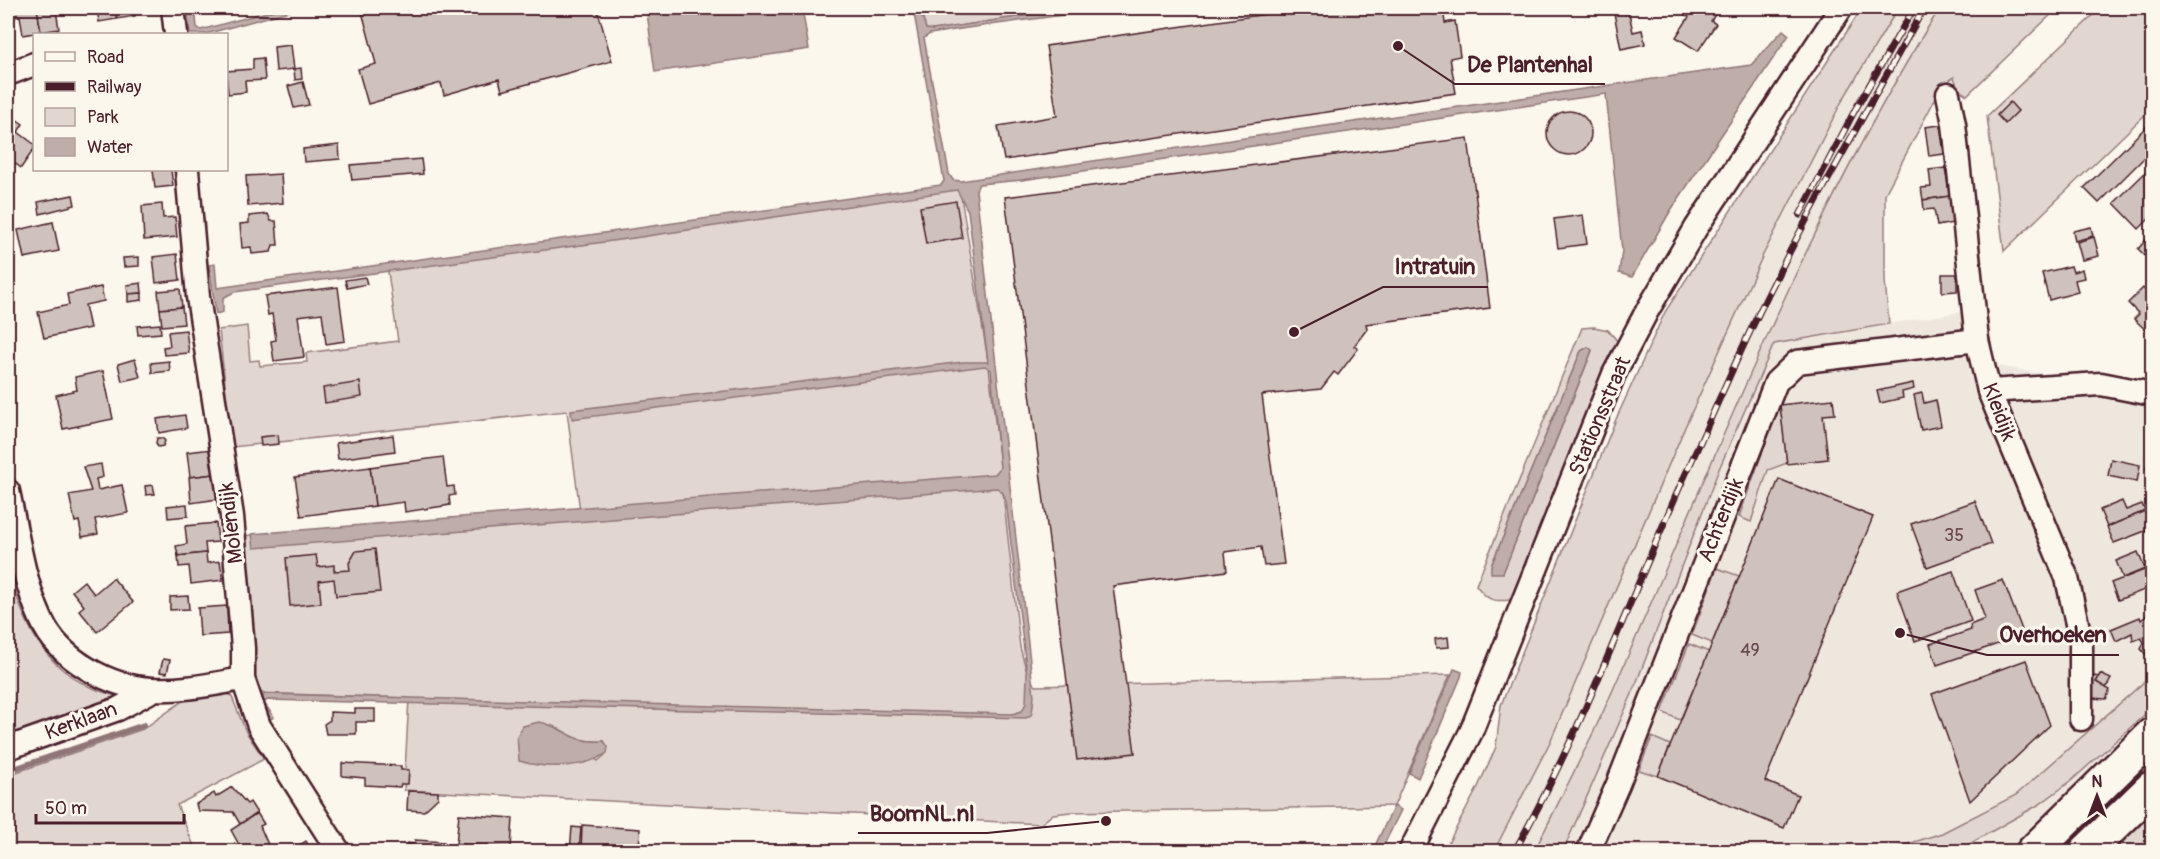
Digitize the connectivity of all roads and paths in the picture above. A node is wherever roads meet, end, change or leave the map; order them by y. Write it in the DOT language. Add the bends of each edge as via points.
graph roads {
  1 [pos="173,8"];
  2 [pos="1842,8"];
  3 [pos="176,33"];
  4 [pos="33,64"];
  5 [pos="8,74"];
  6 [pos="1948,94"];
  7 [pos="187,171"];
  8 [pos="1977,340"];
  9 [pos="1989,391"];
  10 [pos="2152,394"];
  11 [pos="8,492"];
  12 [pos="243,679"];
  13 [pos="153,690"];
  14 [pos="2081,720"];
  15 [pos="2152,735"];
  16 [pos="8,748"];
  17 [pos="2152,788"];
  18 [pos="339,852"];
  19 [pos="1410,852"];
  20 [pos="1588,852"];
  21 [pos="2033,852"];
  22 [pos="2086,852"];
  1 -- 3 [label="street"];
  2 -- 19 [label="street, Stationsstraat" via="1696,228 1614,374 1472,732"];
  4 -- 5 [label="street"];
  6 -- 8 [label="street, Kleidijk"];
  7 -- 12 [label="street, Molendijk" via="198,297 232,516"];
  8 -- 9 [label="street, Kleidijk"];
  8 -- 20 [label="street, Achterdijk" via="1797,362 1776,382"];
  9 -- 10 [label="street" via="2101,384"];
  9 -- 14 [label="street, Kleidijk" via="2067,578 2081,642"];
  11 -- 13 [label="street" via="29,586 42,621 62,647 84,666 110,680"];
  12 -- 13 [label="street"];
  12 -- 18 [label="street, Molendijk" via="259,726"];
  13 -- 16 [label="street, Kerklaan" via="118,709"];
  15 -- 21 [label="main road"];
  17 -- 22 [label="main road"];
}
